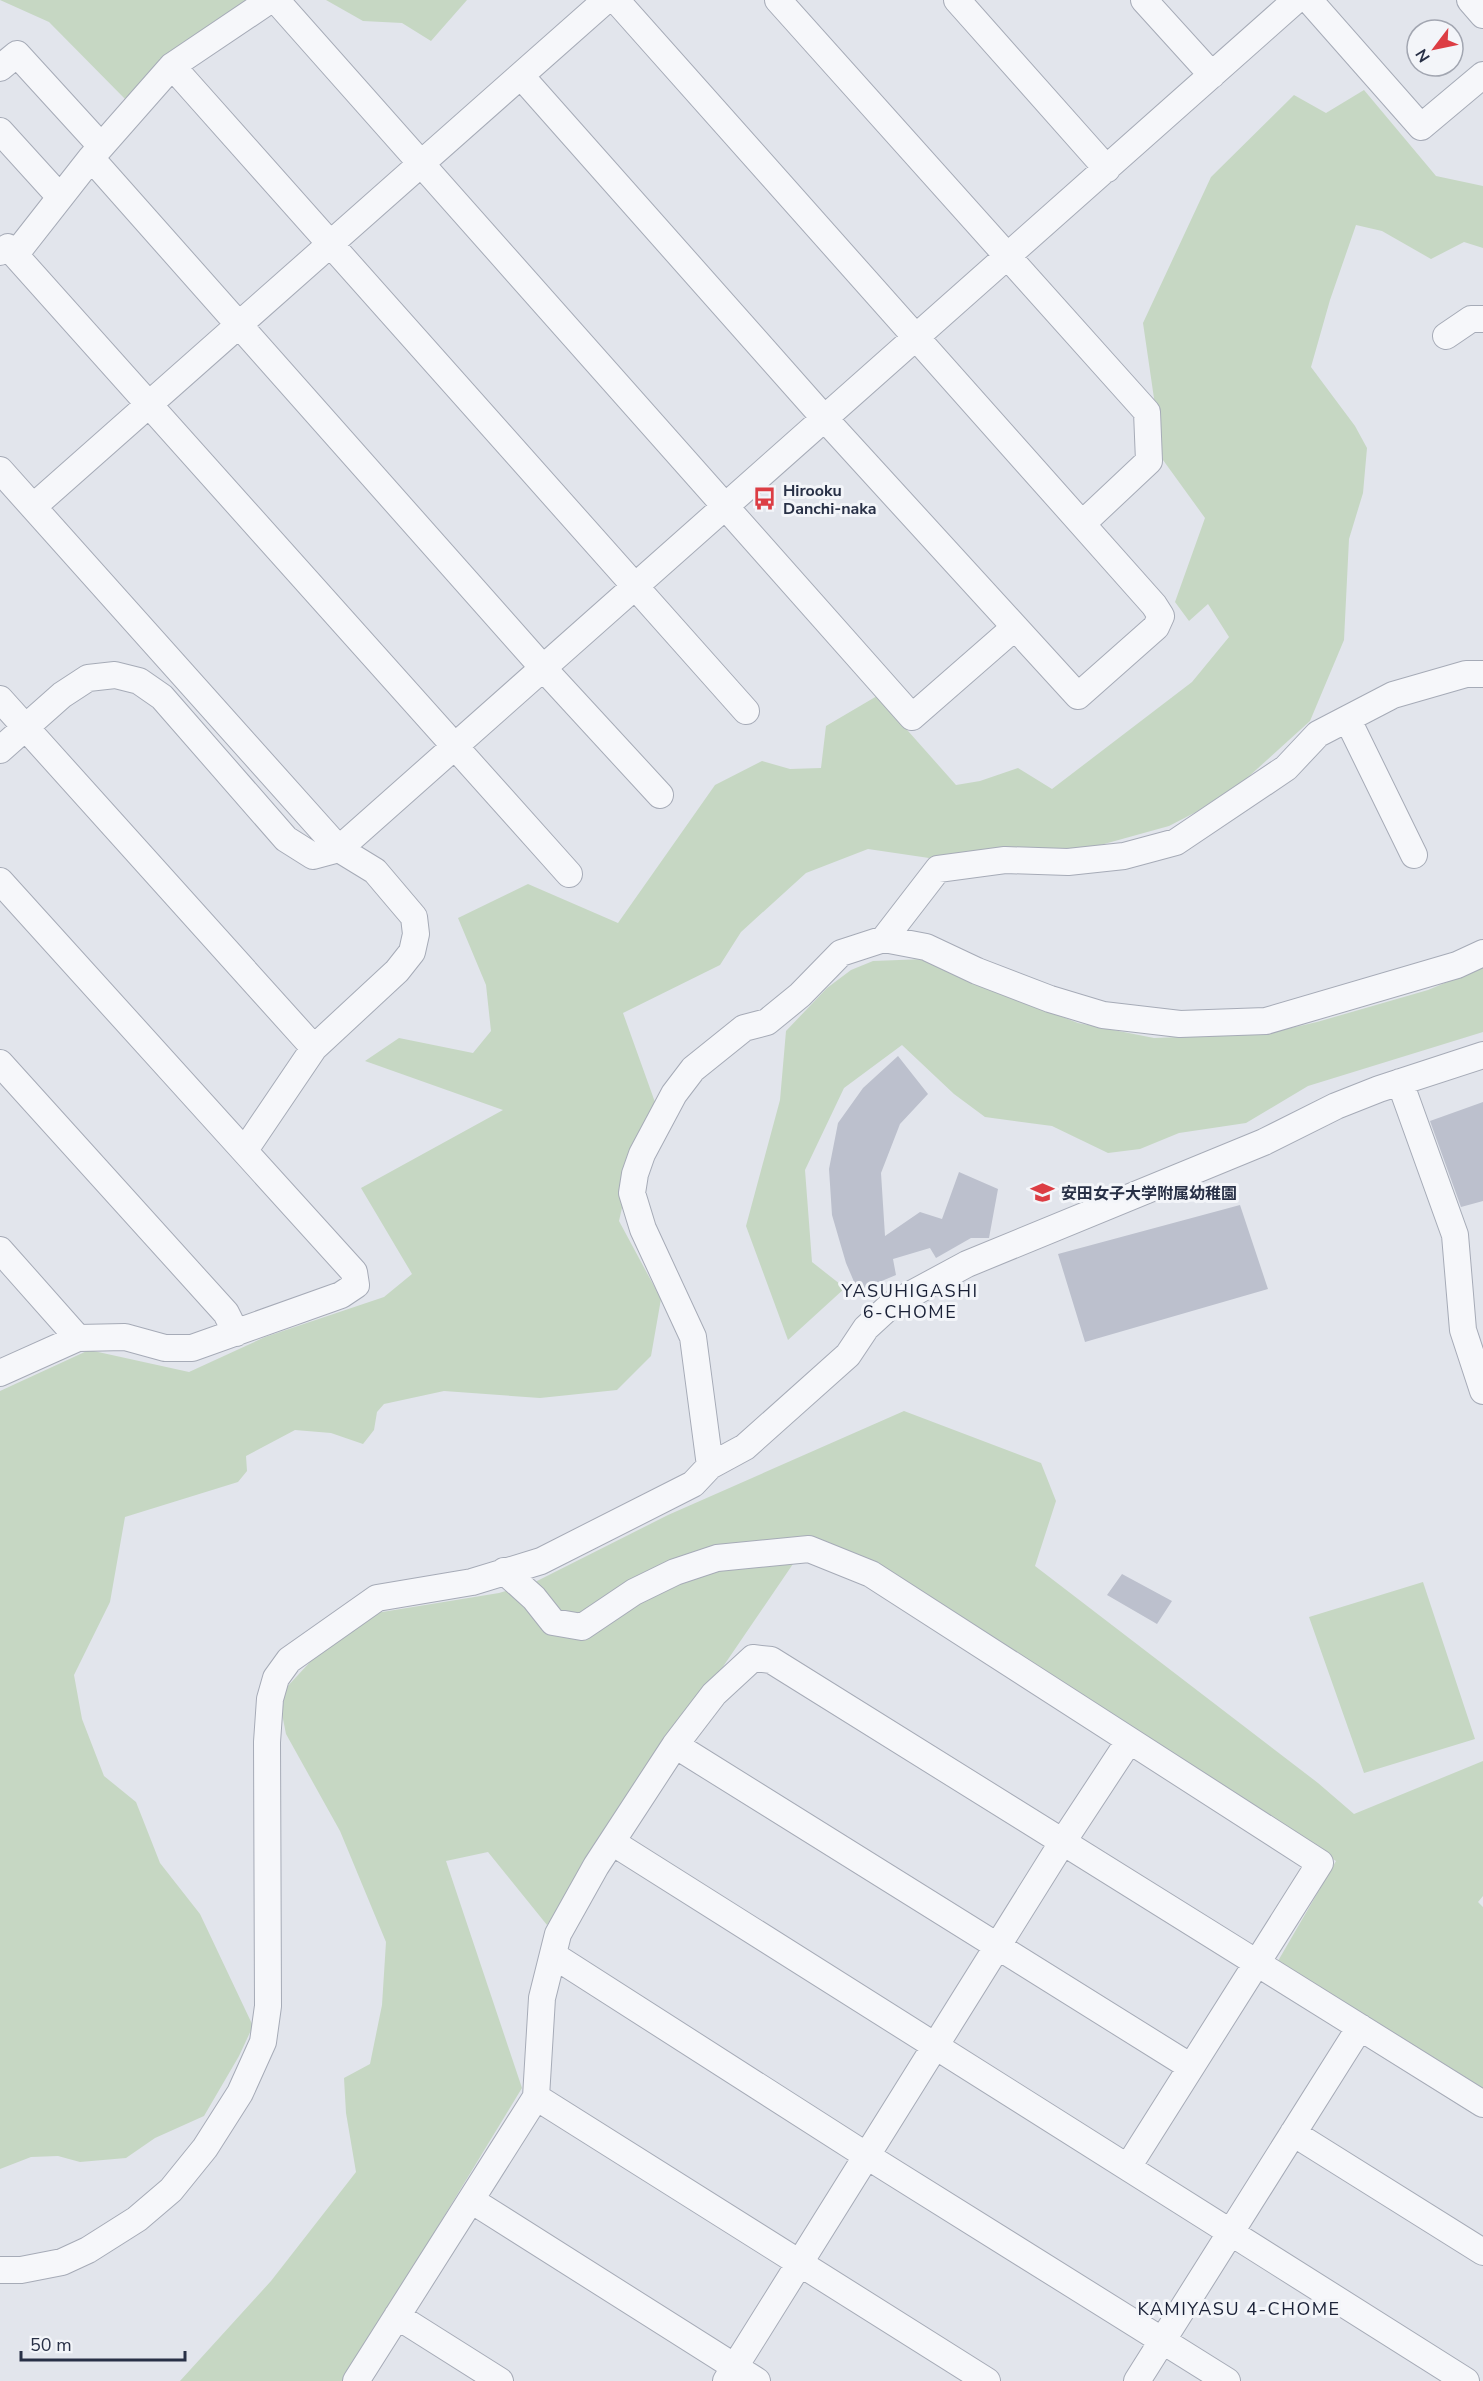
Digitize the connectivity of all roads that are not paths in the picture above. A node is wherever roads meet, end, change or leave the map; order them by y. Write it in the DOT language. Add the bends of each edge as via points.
graph roads {
  1 [pos="270,0"];
  2 [pos="276,0"];
  3 [pos="606,0"];
  4 [pos="616,0"];
  5 [pos="778,0"];
  6 [pos="957,0"];
  7 [pos="1144,0"];
  8 [pos="1296,0"];
  9 [pos="1309,0"];
  10 [pos="1470,0"];
  11 [pos="1483,15"];
  12 [pos="172,66"];
  13 [pos="0,68"];
  14 [pos="1212,75"];
  15 [pos="1483,75"];
  16 [pos="520,76"];
  17 [pos="0,131"];
  18 [pos="96,152"];
  19 [pos="421,165"];
  20 [pos="1107,169"];
  21 [pos="60,197"];
  22 [pos="331,244"];
  23 [pos="7,253"];
  24 [pos="1007,257"];
  25 [pos="1483,319"];
  26 [pos="239,325"];
  27 [pos="1446,336"];
  28 [pos="916,338"];
  29 [pos="149,405"];
  30 [pos="825,419"];
  31 [pos="0,470"];
  32 [pos="727,506"];
  33 [pos="33,507"];
  34 [pos="1082,524"];
  35 [pos="636,587"];
  36 [pos="1015,627"];
  37 [pos="544,669"];
  38 [pos="1483,674"];
  39 [pos="0,699"];
  40 [pos="746,711"];
  41 [pos="1348,720"];
  42 [pos="26,728"];
  43 [pos="455,747"];
  44 [pos="0,750"];
  45 [pos="660,795"];
  46 [pos="339,849"];
  47 [pos="1414,855"];
  48 [pos="569,874"];
  49 [pos="0,881"];
  50 [pos="884,939"];
  51 [pos="1483,953"];
  52 [pos="314,1048"];
  53 [pos="1483,1055"];
  54 [pos="0,1063"];
  55 [pos="1400,1082"];
  56 [pos="245,1150"];
  57 [pos="0,1250"];
  58 [pos="236,1333"];
  59 [pos="78,1338"];
  60 [pos="0,1373"];
  61 [pos="1483,1391"];
  62 [pos="710,1466"];
  63 [pos="504,1571"];
  64 [pos="1129,1741"];
  65 [pos="675,1745"];
  66 [pos="612,1842"];
  67 [pos="1062,1844"];
  68 [pos="998,1947"];
  69 [pos="553,1955"];
  70 [pos="1257,1963"];
  71 [pos="1360,2027"];
  72 [pos="936,2046"];
  73 [pos="1191,2067"];
  74 [pos="536,2097"];
  75 [pos="1483,2104"];
  76 [pos="1293,2133"];
  77 [pos="867,2156"];
  78 [pos="1128,2167"];
  79 [pos="471,2200"];
  80 [pos="1231,2232"];
  81 [pos="1483,2252"];
  82 [pos="800,2263"];
  83 [pos="0,2270"];
  84 [pos="397,2316"];
  85 [pos="1162,2340"];
  86 [pos="730,2374"];
  87 [pos="356,2381"];
  88 [pos="500,2381"];
  89 [pos="757,2381"];
  90 [pos="987,2381"];
  91 [pos="1137,2381"];
  92 [pos="1227,2381"];
  93 [pos="1466,2381"];
  1 -- 12 [label="street"];
  2 -- 19 [label="street"];
  3 -- 16 [label="street"];
  4 -- 28 [label="street"];
  5 -- 24 [label="street"];
  6 -- 20 [label="street"];
  7 -- 14 [label="street"];
  8 -- 14 [label="street"];
  9 -- 15 [label="street" via="1421,127"];
  10 -- 11 [label="street"];
  12 -- 18 [label="street"];
  12 -- 22 [label="street"];
  13 -- 18 [label="street" via="17,54"];
  14 -- 20 [label="street"];
  16 -- 19 [label="street"];
  16 -- 30 [label="street"];
  17 -- 21 [label="street"];
  18 -- 21 [label="street"];
  18 -- 26 [label="street"];
  19 -- 22 [label="street"];
  19 -- 32 [label="street"];
  20 -- 24 [label="street"];
  21 -- 23 [label="street"];
  22 -- 26 [label="street"];
  22 -- 35 [label="street"];
  23 -- 29 [label="street"];
  24 -- 28 [label="street"];
  24 -- 34 [label="street" via="1147,412 1149,461"];
  25 -- 27 [label="street" via="1471,319"];
  26 -- 29 [label="street"];
  26 -- 37 [label="street"];
  28 -- 30 [label="street"];
  28 -- 34 [label="street"];
  29 -- 33 [label="street"];
  29 -- 43 [label="street"];
  30 -- 32 [label="street"];
  30 -- 36 [label="street"];
  31 -- 33 [label="street"];
  32 -- 35 [label="street"];
  32 -- 36 [label="street" via="912,717"];
  33 -- 46 [label="street"];
  34 -- 36 [label="street" via="1154,605 1161,616 1156,627 1078,696"];
  35 -- 37 [label="street"];
  35 -- 40 [label="street"];
  37 -- 43 [label="street"];
  37 -- 45 [label="street"];
  38 -- 41 [label="street" via="1466,674 1393,695"];
  39 -- 42 [label="street"];
  41 -- 47 [label="street"];
  41 -- 50 [label="street" via="1318,734 1286,768 1176,842 1124,856 1068,862 1005,860 938,868"];
  42 -- 44 [label="street"];
  42 -- 46 [label="street" via="88,678 115,675 139,681 162,697 286,839 313,856"];
  42 -- 52 [label="street"];
  43 -- 46 [label="street"];
  43 -- 48 [label="street"];
  46 -- 52 [label="street" via="375,871 414,917 416,934 412,952 397,971"];
  49 -- 56 [label="street"];
  50 -- 51 [label="street" via="926,947 977,971 1103,1015 1180,1024 1266,1021 1457,965"];
  50 -- 62 [label="street" via="841,953 767,1022 744,1028 693,1069 674,1094 635,1174 632,1193 643,1229 693,1337"];
  52 -- 56 [label="street"];
  53 -- 55 [label="street"];
  54 -- 58 [label="street" via="226,1313"];
  55 -- 61 [label="street" via="1455,1235 1463,1330"];
  55 -- 62 [label="street" via="967,1264 891,1305 866,1328 848,1355 745,1447"];
  56 -- 58 [label="street" via="354,1272 356,1286"];
  57 -- 59 [label="street"];
  58 -- 59 [label="street" via="192,1348 165,1348 124,1337"];
  59 -- 60 [label="street"];
  62 -- 63 [label="street" via="693,1484 664,1500 541,1561"];
  63 -- 64 [label="street" via="554,1622 582,1627 634,1592 675,1572 717,1558 809,1549 871,1574"];
  63 -- 83 [label="street" via="472,1582 377,1598 289,1660 276,1678 270,1699 267,1742 268,2006 263,2042 240,2093 205,2148 177,2182 136,2219 62,2262"];
  64 -- 67 [label="street"];
  64 -- 70 [label="street" via="1320,1863"];
  65 -- 66 [label="street"];
  65 -- 67 [label="street" via="714,1694 753,1658 771,1660"];
  65 -- 68 [label="street"];
  66 -- 69 [label="street" via="558,1934"];
  66 -- 72 [label="street"];
  67 -- 68 [label="street"];
  67 -- 70 [label="street"];
  68 -- 72 [label="street"];
  68 -- 73 [label="street"];
  69 -- 74 [label="street" via="542,1998"];
  69 -- 77 [label="street"];
  70 -- 71 [label="street"];
  70 -- 73 [label="street"];
  71 -- 75 [label="street"];
  71 -- 76 [label="street"];
  72 -- 77 [label="street"];
  72 -- 78 [label="street"];
  73 -- 78 [label="street"];
  74 -- 79 [label="street"];
  74 -- 82 [label="street"];
  76 -- 80 [label="street"];
  76 -- 81 [label="street"];
  77 -- 82 [label="street"];
  77 -- 85 [label="street"];
  78 -- 80 [label="street"];
  79 -- 84 [label="street"];
  79 -- 86 [label="street"];
  80 -- 85 [label="street"];
  80 -- 93 [label="street"];
  82 -- 86 [label="street"];
  82 -- 90 [label="street"];
  84 -- 87 [label="street"];
  84 -- 88 [label="street"];
  85 -- 91 [label="street"];
  85 -- 92 [label="street"];
  86 -- 89 [label="street"];
}
